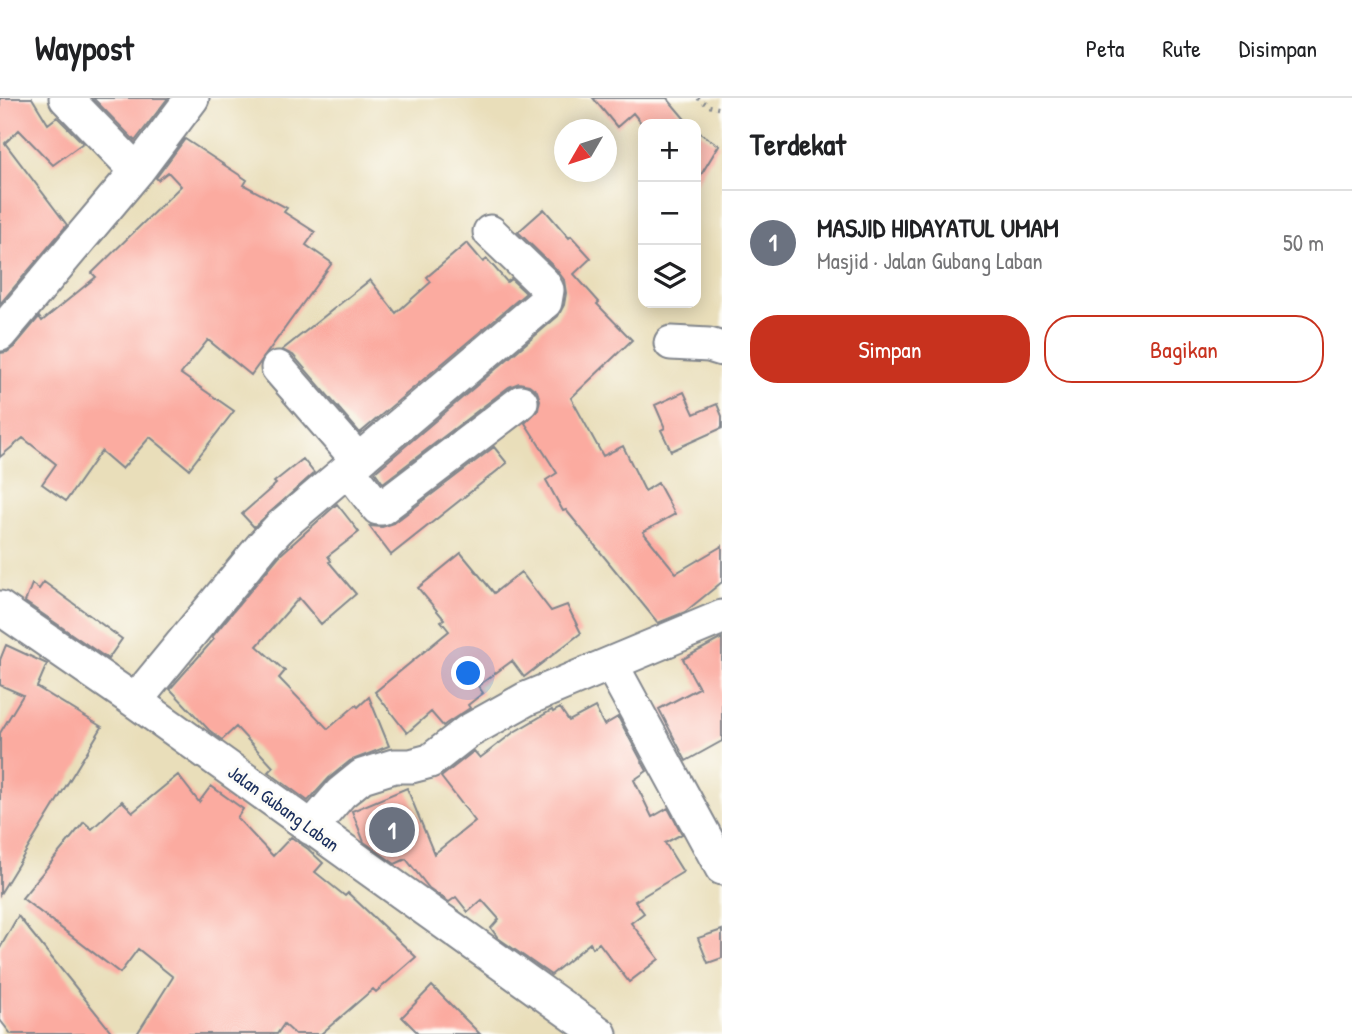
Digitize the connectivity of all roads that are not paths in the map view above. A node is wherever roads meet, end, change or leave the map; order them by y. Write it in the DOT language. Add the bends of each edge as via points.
graph roads {
  1 [pos="66,98"];
  2 [pos="192,98"];
  3 [pos="137,171"];
  4 [pos="490,232"];
  5 [pos="0,334"];
  6 [pos="671,344"];
  7 [pos="722,349"];
  8 [pos="278,368"];
  9 [pos="522,402"];
  10 [pos="353,465"];
  11 [pos="0,608"];
  12 [pos="722,617"];
  13 [pos="611,664"];
  14 [pos="135,701"];
  15 [pos="311,828"];
  16 [pos="722,868"];
  17 [pos="600,1034"];
  1 -- 3 [label="street"];
  2 -- 3 [label="street"];
  3 -- 5 [label="street"];
  4 -- 10 [label="street" via="543,283 545,302"];
  6 -- 7 [label="street"];
  8 -- 10 [label="street"];
  9 -- 10 [label="street" via="382,508 372,502"];
  10 -- 14 [label="street" via="264,544"];
  11 -- 14 [label="street, Jalan Gubang Laban"];
  12 -- 13 [label="street"];
  13 -- 15 [label="street" via="526,699 467,732 430,761 362,776"];
  13 -- 16 [label="street"];
  14 -- 15 [label="street, Jalan Gubang Laban"];
  15 -- 17 [label="street, Jalan Gubang Laban"];
}
